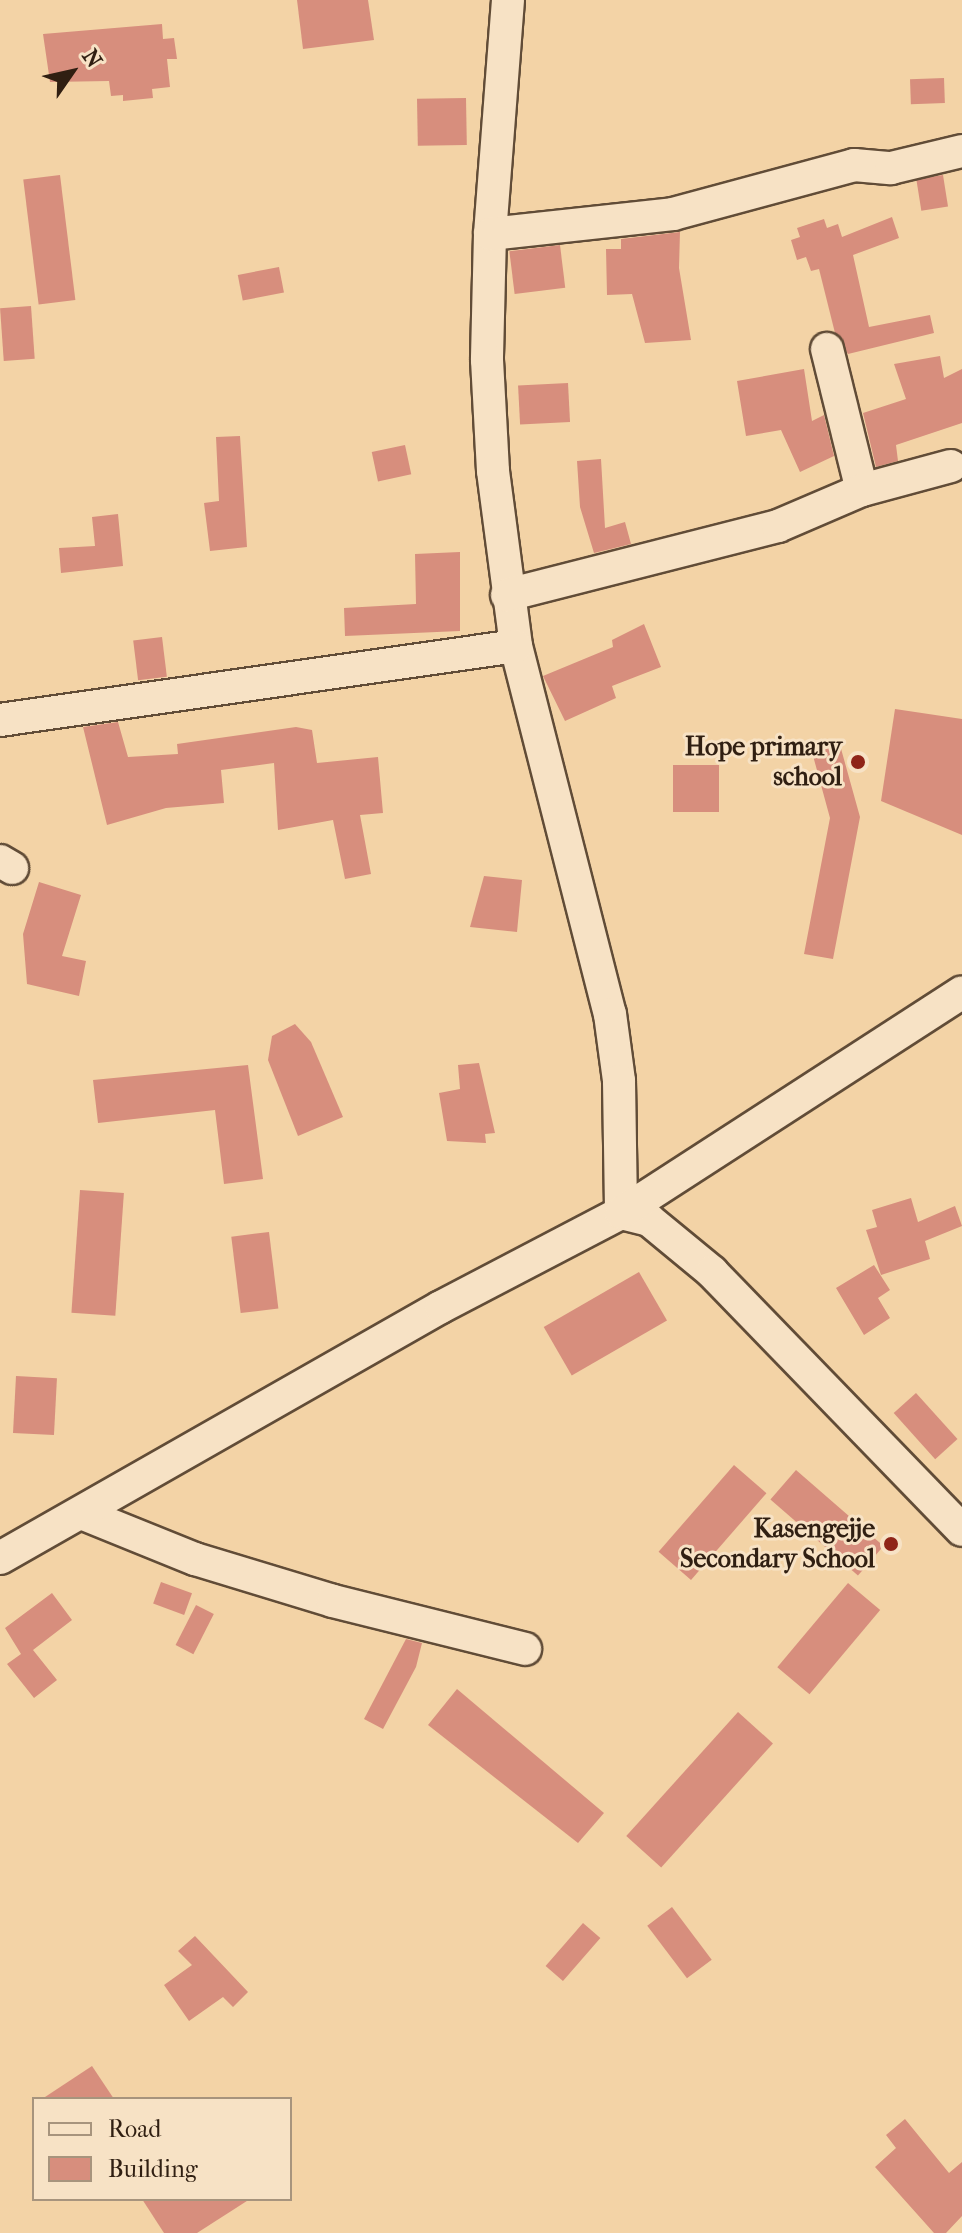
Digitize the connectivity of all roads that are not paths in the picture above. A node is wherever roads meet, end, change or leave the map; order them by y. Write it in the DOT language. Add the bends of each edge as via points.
graph roads {
  1 [pos="508,0"];
  2 [pos="962,151"];
  3 [pos="490,234"];
  4 [pos="827,349"];
  5 [pos="951,466"];
  6 [pos="862,490"];
  7 [pos="507,595"];
  8 [pos="516,646"];
  9 [pos="0,720"];
  10 [pos="962,992"];
  11 [pos="621,1213"];
  12 [pos="81,1513"];
  13 [pos="962,1530"];
  14 [pos="0,1558"];
  15 [pos="525,1649"];
  1 -- 3 [label="street"];
  2 -- 3 [label="street" via="891,168 854,165 673,214"];
  3 -- 7 [label="street" via="487,360"];
  4 -- 6 [label="street"];
  5 -- 6 [label="street"];
  6 -- 7 [label="street" via="778,526"];
  7 -- 8 [label="street"];
  8 -- 9 [label="street"];
  8 -- 11 [label="street" via="610,1014 619,1081"];
  10 -- 11 [label="street"];
  11 -- 12 [label="street" via="441,1307"];
  11 -- 13 [label="street" via="649,1220 712,1272"];
  12 -- 14 [label="street"];
  12 -- 15 [label="street" via="278,1584"];
}
